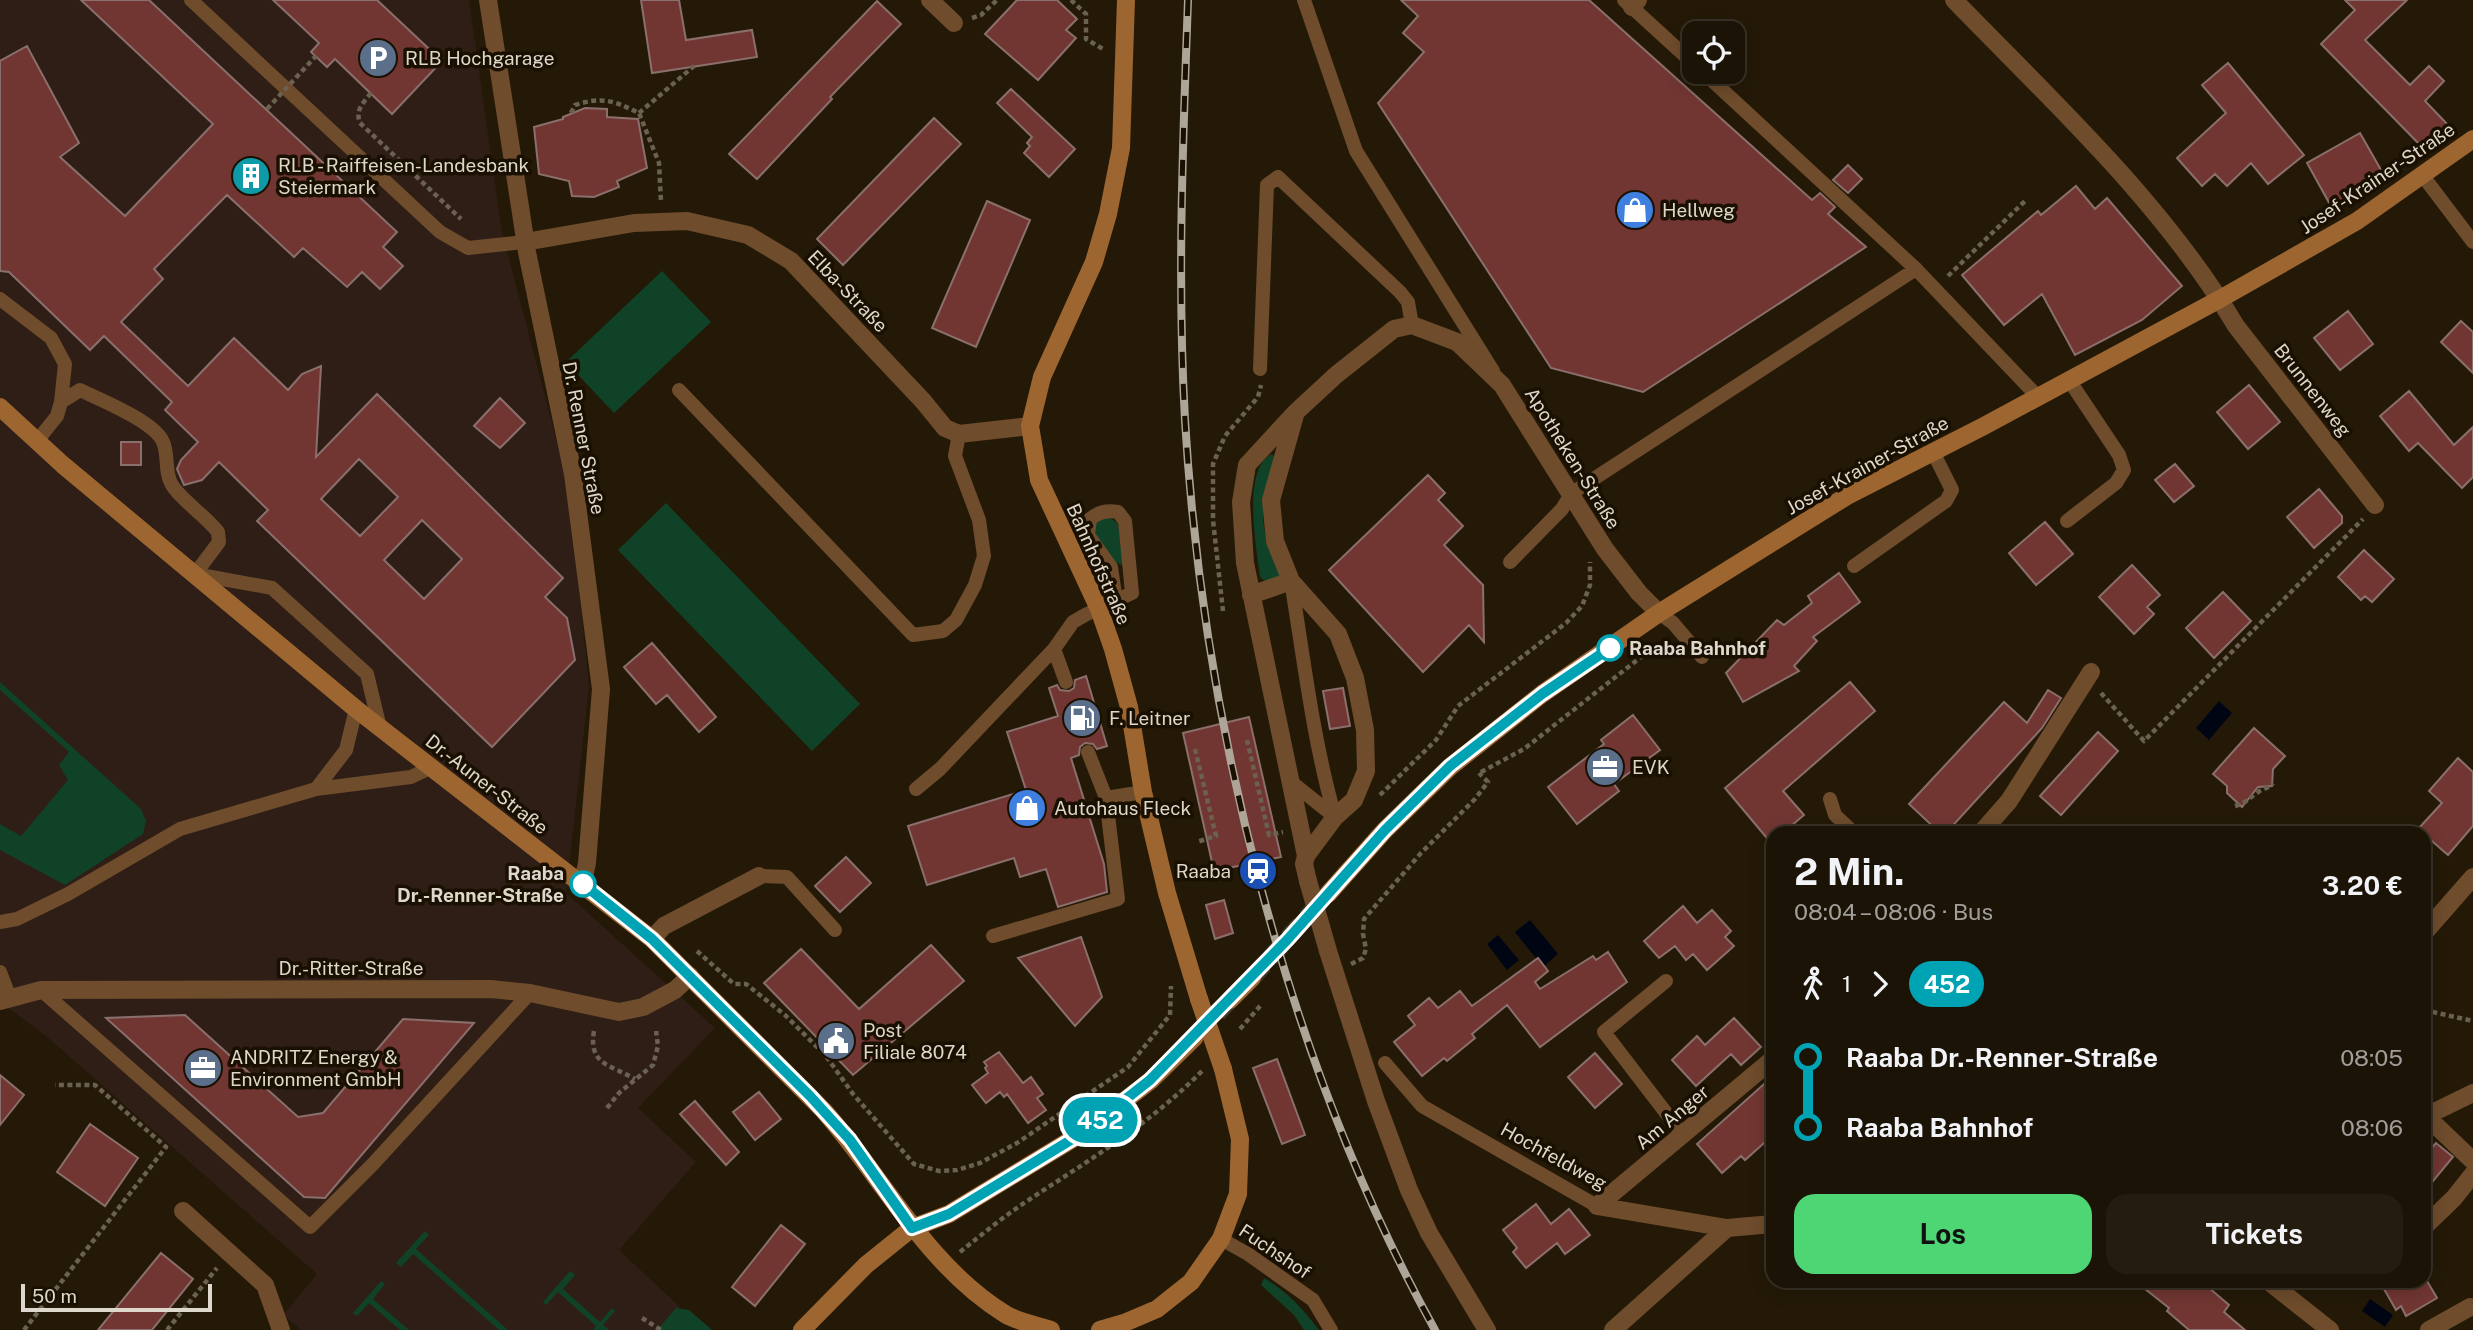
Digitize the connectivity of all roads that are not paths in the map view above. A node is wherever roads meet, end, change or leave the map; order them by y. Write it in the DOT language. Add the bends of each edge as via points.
graph roads {
  1 [pos="191,0"];
  2 [pos="488,0"];
  3 [pos="930,0"];
  4 [pos="1126,0"];
  5 [pos="1304,0"];
  6 [pos="1954,0"];
  7 [pos="1631,2"];
  8 [pos="954,23"];
  9 [pos="1682,52"];
  10 [pos="1716,84"];
  11 [pos="2473,139"];
  12 [pos="2423,176"];
  13 [pos="525,242"];
  14 [pos="2473,242"];
  15 [pos="1916,269"];
  16 [pos="0,299"];
  17 [pos="2220,299"];
  18 [pos="1412,325"];
  19 [pos="1260,369"];
  20 [pos="2069,380"];
  21 [pos="1502,385"];
  22 [pos="679,390"];
  23 [pos="2038,397"];
  24 [pos="61,402"];
  25 [pos="0,407"];
  26 [pos="1296,412"];
  27 [pos="1030,426"];
  28 [pos="959,434"];
  29 [pos="37,441"];
  30 [pos="1933,452"];
  31 [pos="1572,493"];
  32 [pos="2375,505"];
  33 [pos="2067,522"];
  34 [pos="1510,562"];
  35 [pos="1853,566"];
  36 [pos="195,574"];
  37 [pos="1291,581"];
  38 [pos="1251,595"];
  39 [pos="1116,601"];
  40 [pos="1099,608"];
  41 [pos="1659,613"];
  42 [pos="1054,649"];
  43 [pos="1702,657"];
  44 [pos="2089,674"];
  45 [pos="1066,682"];
  46 [pos="356,709"];
  47 [pos="380,728"];
  48 [pos="1088,752"];
  49 [pos="432,767"];
  50 [pos="1290,781"];
  51 [pos="316,789"];
  52 [pos="916,789"];
  53 [pos="1143,792"];
  54 [pos="1106,798"];
  55 [pos="1830,799"];
  56 [pos="1335,817"];
  57 [pos="1847,826"];
  58 [pos="1987,826"];
  59 [pos="1306,856"];
  60 [pos="759,876"];
  61 [pos="2473,877"];
  62 [pos="582,886"];
  63 [pos="1328,894"];
  64 [pos="0,922"];
  65 [pos="2431,925"];
  66 [pos="835,930"];
  67 [pos="993,936"];
  68 [pos="652,939"];
  69 [pos="0,972"];
  70 [pos="690,976"];
  71 [pos="1252,978"];
  72 [pos="1666,981"];
  73 [pos="41,990"];
  74 [pos="530,993"];
  75 [pos="5,999"];
  76 [pos="1230,1000"];
  77 [pos="1195,1037"];
  78 [pos="1385,1063"];
  79 [pos="1766,1065"];
  80 [pos="2473,1093"];
  81 [pos="2431,1113"];
  82 [pos="2431,1122"];
  83 [pos="1683,1135"];
  84 [pos="2473,1161"];
  85 [pos="2473,1174"];
  86 [pos="1597,1206"];
  87 [pos="183,1211"];
  88 [pos="2431,1220"];
  89 [pos="1766,1225"];
  90 [pos="912,1228"];
  91 [pos="1727,1228"];
  92 [pos="1221,1239"];
  93 [pos="2278,1288"];
  94 [pos="2470,1307"];
  95 [pos="281,1330"];
  96 [pos="802,1330"];
  97 [pos="1051,1330"];
  98 [pos="1100,1330"];
  99 [pos="1331,1330"];
  100 [pos="1487,1330"];
  101 [pos="1613,1330"];
  102 [pos="2330,1330"];
  103 [pos="2429,1330"];
  1 -- 13 [label="lane" via="440,232 468,248"];
  2 -- 13 [label="street, Dr. Renner Straße"];
  3 -- 8 [label="street"];
  4 -- 27 [label="main road, Bahnhofstraße" via="1121,148 1108,214 1094,262 1042,377"];
  5 -- 21 [label="lane, Apotheken-Straße" via="1356,151"];
  6 -- 17 [label="street, Brunnenweg" via="2123,173"];
  7 -- 9 [label="lane"];
  10 -- 15 [label="lane"];
  11 -- 12 [label="main road, Josef-Krainer-Straße"];
  12 -- 14 [label="lane"];
  12 -- 17 [label="main road, Josef-Krainer-Straße" via="2357,221"];
  13 -- 28 [label="street, Elba-Straße" via="634,223 674,221 748,235 791,261 945,428"];
  13 -- 62 [label="street, Dr. Renner Straße" via="573,474 601,689"];
  15 -- 23 [label="lane"];
  15 -- 31 [label="lane"];
  16 -- 24 [label="lane" via="51,338 65,364"];
  17 -- 20 [label="main road, Josef-Krainer-Straße"];
  17 -- 32 [label="street, Brunnenweg"];
  18 -- 19 [label="lane" via="1408,302 1400,292 1278,177 1267,185"];
  18 -- 21 [label="street" via="1457,342"];
  18 -- 26 [label="street" via="1394,330"];
  20 -- 23 [label="main road, Josef-Krainer-Straße"];
  20 -- 33 [label="lane" via="2119,455 2124,470 2116,483"];
  21 -- 31 [label="street, Apotheken-Straße"];
  22 -- 28 [label="lane" via="913,635 943,631 956,620 984,556 979,520 955,456"];
  23 -- 30 [label="main road, Josef-Krainer-Straße"];
  24 -- 29 [label="lane" via="57,416"];
  24 -- 36 [label="lane" via="80,390 159,432 172,485 218,532 219,542"];
  25 -- 29 [label="main road, Dr.-Auner-Straße"];
  26 -- 37 [label="street" via="1271,500 1275,541"];
  26 -- 38 [label="street" via="1247,465 1241,502"];
  27 -- 28 [label="street"];
  27 -- 40 [label="main road, Bahnhofstraße" via="1039,480"];
  29 -- 36 [label="main road, Dr.-Auner-Straße"];
  30 -- 35 [label="lane" via="1952,490 1946,501"];
  30 -- 41 [label="main road, Josef-Krainer-Straße" via="1847,496"];
  31 -- 34 [label="lane"];
  31 -- 41 [label="street, Apotheken-Straße" via="1605,549"];
  36 -- 46 [label="main road, Dr.-Auner-Straße"];
  36 -- 47 [label="lane" via="272,589 367,674"];
  37 -- 38 [label="street"];
  37 -- 56 [label="lane"];
  37 -- 56 [label="street" via="1338,634 1358,691 1366,771 1354,800"];
  38 -- 50 [label="street"];
  39 -- 39 [label="lane" via="1132,593 1125,522 1118,512 1108,510 1090,519 1088,535 1111,568"];
  39 -- 40 [label="lane"];
  40 -- 42 [label="lane" via="1073,622"];
  40 -- 53 [label="main road, Bahnhofstraße" via="1129,707"];
  41 -- 43 [label="lane"];
  41 -- 63 [label="main road, Josef-Krainer-Straße" via="1542,694 1450,766"];
  42 -- 45 [label="lane"];
  42 -- 52 [label="lane"];
  44 -- 58 [label="street" via="2009,801"];
  46 -- 47 [label="main road, Dr.-Auner-Straße"];
  46 -- 51 [label="lane" via="346,750"];
  47 -- 49 [label="main road, Dr.-Auner-Straße"];
  48 -- 54 [label="lane"];
  49 -- 51 [label="lane" via="411,777"];
  49 -- 62 [label="main road, Dr.-Auner-Straße"];
  50 -- 56 [label="lane"];
  50 -- 59 [label="street"];
  51 -- 64 [label="lane" via="180,830 68,894 18,919"];
  53 -- 54 [label="lane"];
  53 -- 92 [label="main road, Bahnhofstraße, bridge" via="1167,893 1223,1069 1240,1139 1238,1194"];
  54 -- 67 [label="lane" via="1118,899"];
  55 -- 57 [label="lane" via="1835,815"];
  56 -- 59 [label="street"];
  59 -- 100 [label="street, bridge" via="1304,864 1328,951 1409,1190"];
  60 -- 66 [label="lane" via="787,877"];
  60 -- 68 [label="street" via="664,926"];
  61 -- 65 [label="street"];
  62 -- 68 [label="main road, Dr.-Auner-Straße"];
  68 -- 70 [label="main road, Dr.-Auner-Straße"];
  69 -- 75 [label="lane"];
  70 -- 74 [label="street, Dr.-Ritter-Straße" via="643,1007 618,1012"];
  70 -- 90 [label="main road, Dr.-Auner-Straße" via="841,1130"];
  71 -- 76 [label="main road"];
  72 -- 83 [label="lane" via="1604,1032"];
  73 -- 74 [label="street, Dr.-Ritter-Straße" via="491,989"];
  73 -- 74 [label="lane" via="310,1227"];
  73 -- 75 [label="street, Dr.-Ritter-Straße"];
  77 -- 90 [label="main road" via="1084,1132 949,1214"];
  78 -- 86 [label="lane, Hochfeldweg" via="1422,1106"];
  79 -- 83 [label="street, Am Anger"];
  80 -- 81 [label="street"];
  82 -- 84 [label="street"];
  83 -- 86 [label="street, Am Anger"];
  85 -- 88 [label="street"];
  86 -- 91 [label="street, Hochfeldweg"];
  87 -- 95 [label="street" via="265,1285"];
  89 -- 91 [label="street, Hochfeldweg"];
  90 -- 96 [label="main road" via="866,1265"];
  90 -- 97 [label="main road" via="958,1279 1007,1316"];
  91 -- 101 [label="street"];
  92 -- 98 [label="main road, Bahnhofstraße" via="1191,1282 1157,1309"];
  92 -- 99 [label="lane, Fuchshof" via="1313,1300"];
  93 -- 102 [label="street"];
  94 -- 103 [label="street"];
}
